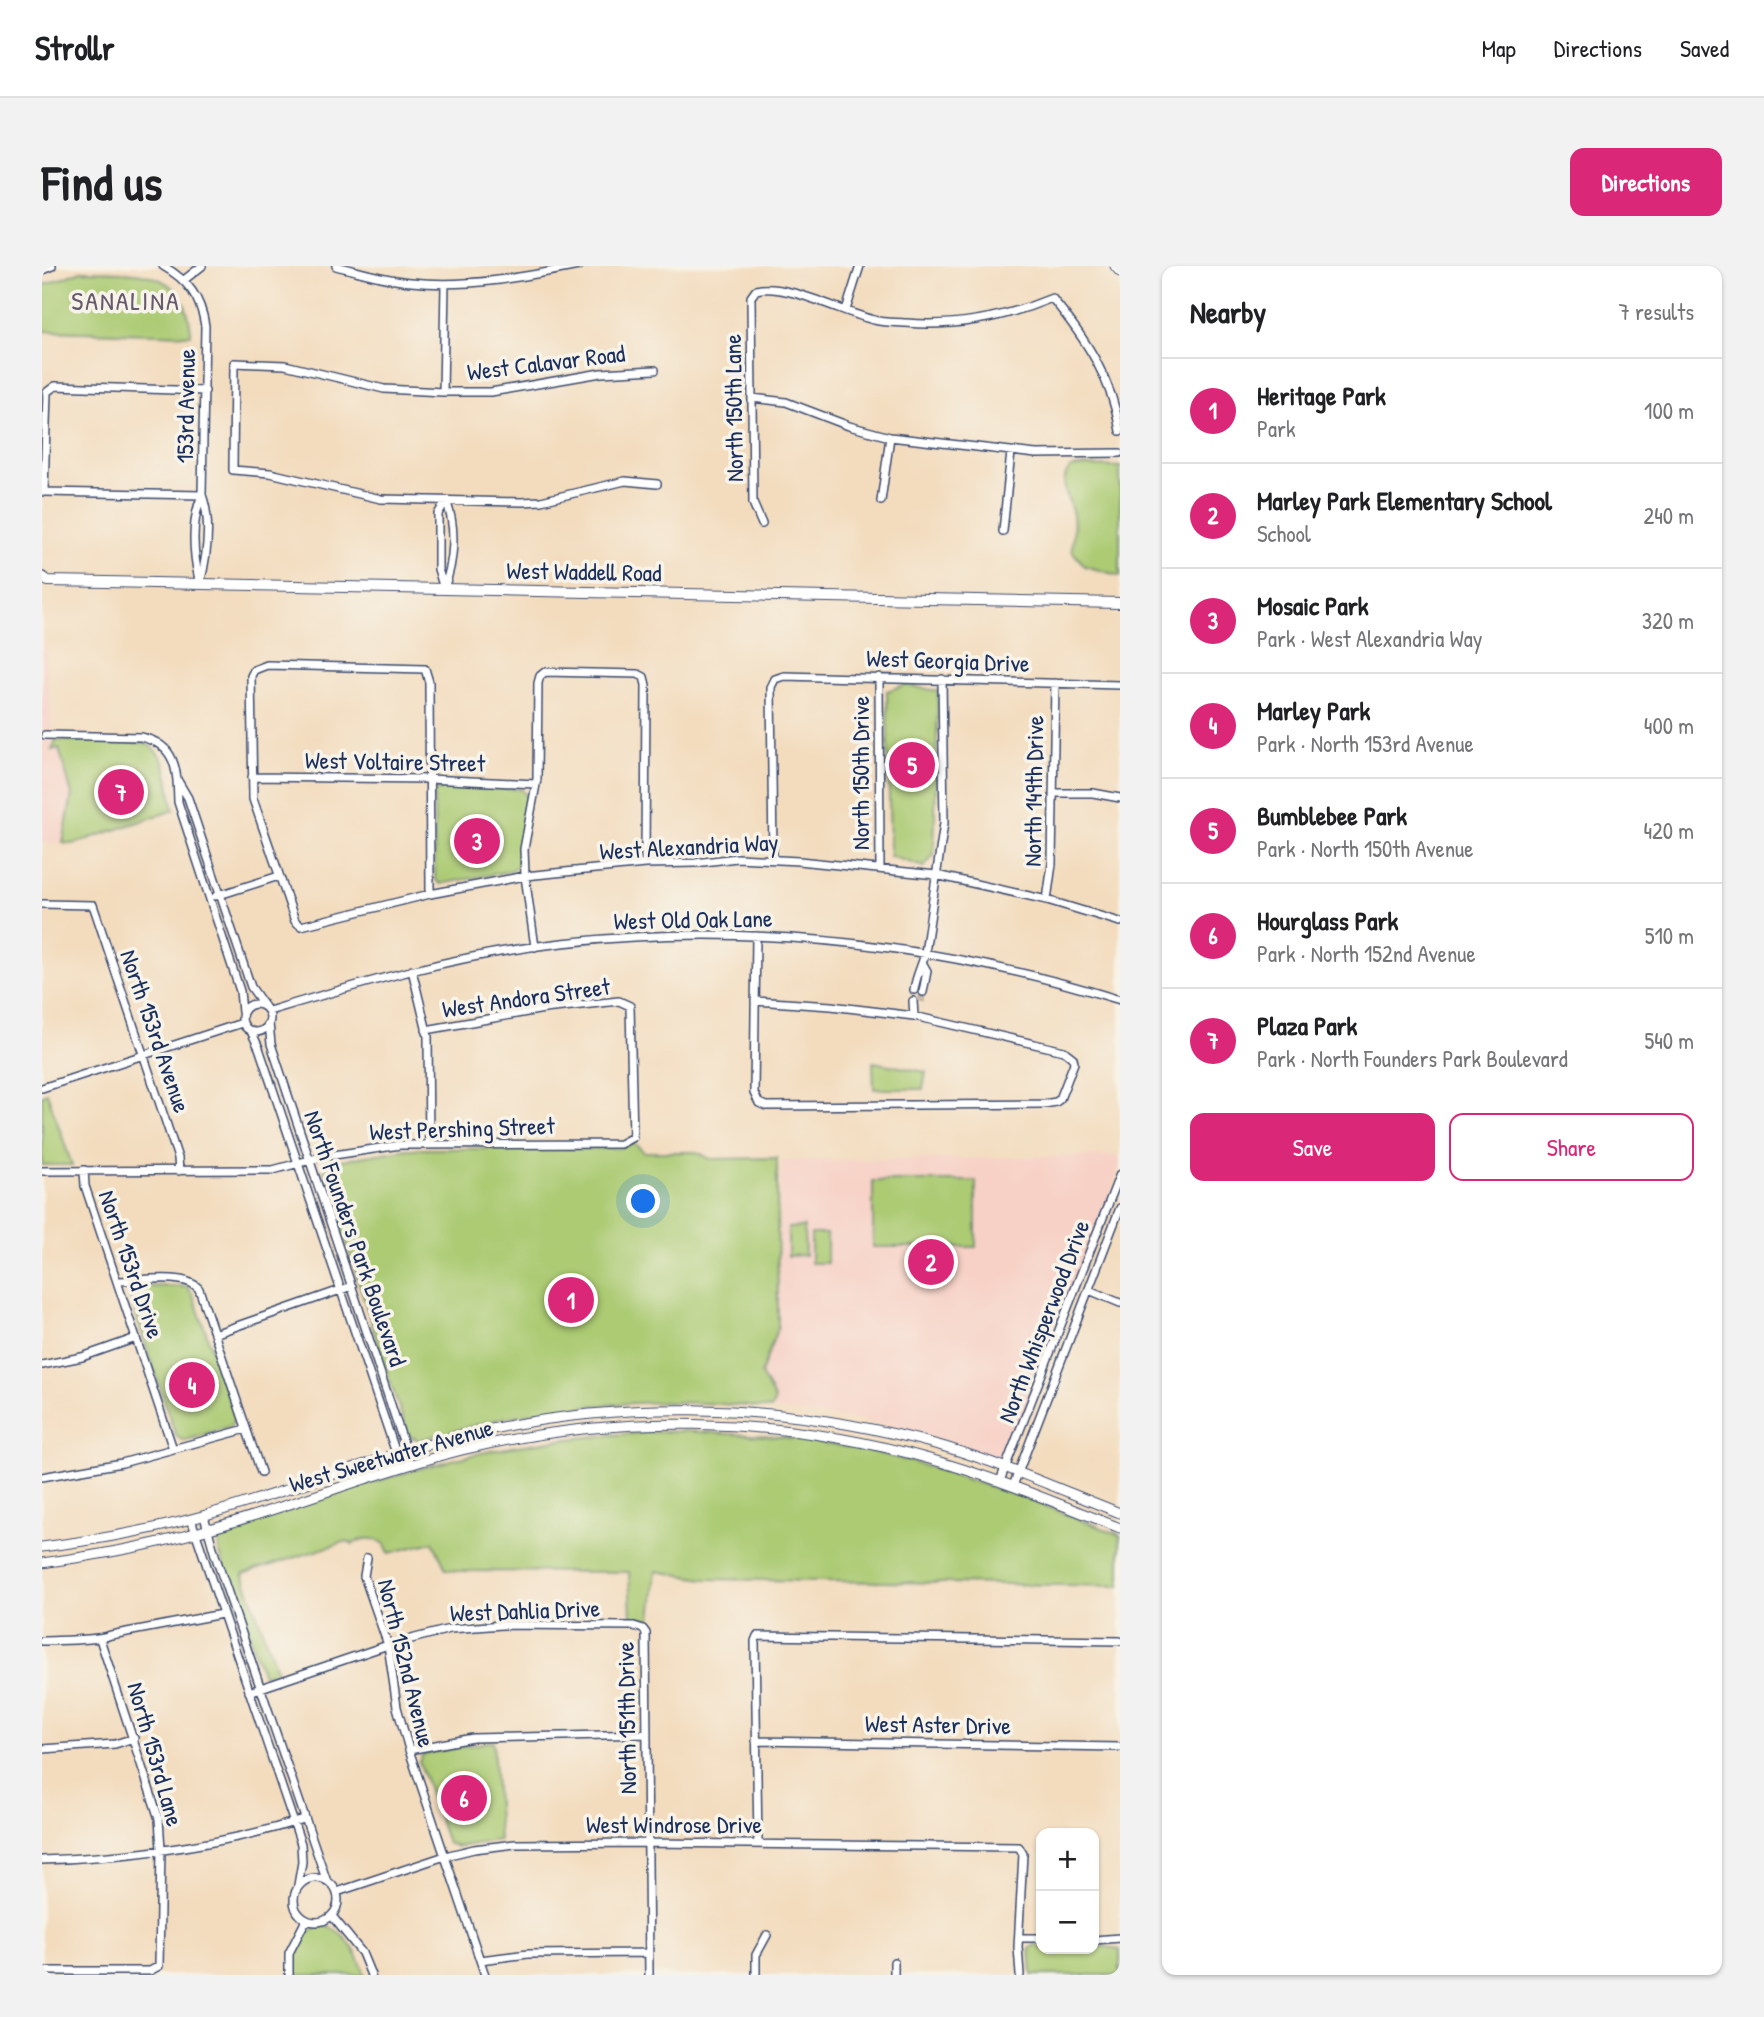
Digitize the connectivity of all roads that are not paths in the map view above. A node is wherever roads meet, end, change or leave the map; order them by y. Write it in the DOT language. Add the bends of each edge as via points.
graph roads {
  1 [pos="52,266"];
  2 [pos="163,266"];
  3 [pos="202,266"];
  4 [pos="336,266"];
  5 [pos="579,266"];
  6 [pos="860,266"];
  7 [pos="1115,266"];
  8 [pos="42,270"];
  9 [pos="1120,272"];
  10 [pos="184,280"];
  11 [pos="445,284"];
  12 [pos="846,310"];
  13 [pos="655,370"];
  14 [pos="205,391"];
  15 [pos="443,392"];
  16 [pos="752,398"];
  17 [pos="1120,431"];
  18 [pos="890,437"];
  19 [pos="1011,452"];
  20 [pos="1120,453"];
  21 [pos="657,484"];
  22 [pos="202,495"];
  23 [pos="446,501"];
  24 [pos="881,501"];
  25 [pos="762,524"];
  26 [pos="1003,531"];
  27 [pos="44,581"];
  28 [pos="200,584"];
  29 [pos="444,589"];
  30 [pos="1120,603"];
  31 [pos="879,677"];
  32 [pos="942,679"];
  33 [pos="1055,683"];
  34 [pos="1120,685"];
  35 [pos="45,735"];
  36 [pos="253,777"];
  37 [pos="428,779"];
  38 [pos="178,780"];
  39 [pos="536,784"];
  40 [pos="1053,793"];
  41 [pos="1120,798"];
  42 [pos="773,859"];
  43 [pos="645,864"];
  44 [pos="880,869"];
  45 [pos="279,876"];
  46 [pos="525,876"];
  47 [pos="937,876"];
  48 [pos="430,894"];
  49 [pos="220,895"];
  50 [pos="209,899"];
  51 [pos="1047,900"];
  52 [pos="42,904"];
  53 [pos="1120,922"];
  54 [pos="755,936"];
  55 [pos="535,947"];
  56 [pos="925,953"];
  57 [pos="412,970"];
  58 [pos="919,988"];
  59 [pos="1120,1000"];
  60 [pos="755,1001"];
  61 [pos="921,1002"];
  62 [pos="267,1009"];
  63 [pos="914,1009"];
  64 [pos="242,1012"];
  65 [pos="242,1023"];
  66 [pos="269,1023"];
  67 [pos="426,1030"];
  68 [pos="251,1031"];
  69 [pos="143,1055"];
  70 [pos="42,1088"];
  71 [pos="633,1137"];
  72 [pos="429,1144"];
  73 [pos="309,1161"];
  74 [pos="298,1164"];
  75 [pos="85,1170"];
  76 [pos="42,1171"];
  77 [pos="179,1171"];
  78 [pos="1120,1174"];
  79 [pos="1120,1208"];
  80 [pos="118,1281"];
  81 [pos="352,1286"];
  82 [pos="340,1289"];
  83 [pos="1089,1290"];
  84 [pos="1120,1303"];
  85 [pos="214,1334"];
  86 [pos="136,1338"];
  87 [pos="42,1365"];
  88 [pos="246,1429"];
  89 [pos="173,1449"];
  90 [pos="402,1452"];
  91 [pos="411,1465"];
  92 [pos="401,1468"];
  93 [pos="1006,1468"];
  94 [pos="261,1472"];
  95 [pos="1018,1473"];
  96 [pos="42,1477"];
  97 [pos="1000,1481"];
  98 [pos="1013,1486"];
  99 [pos="1120,1513"];
  100 [pos="204,1516"];
  101 [pos="191,1518"];
  102 [pos="1120,1528"];
  103 [pos="207,1529"];
  104 [pos="195,1534"];
  105 [pos="42,1547"];
  106 [pos="367,1558"];
  107 [pos="42,1563"];
  108 [pos="222,1614"];
  109 [pos="643,1629"];
  110 [pos="100,1639"];
  111 [pos="42,1641"];
  112 [pos="1120,1641"];
  113 [pos="388,1646"];
  114 [pos="261,1689"];
  115 [pos="249,1692"];
  116 [pos="648,1734"];
  117 [pos="134,1738"];
  118 [pos="756,1741"];
  119 [pos="1120,1747"];
  120 [pos="42,1749"];
  121 [pos="409,1750"];
  122 [pos="304,1819"];
  123 [pos="293,1823"];
  124 [pos="648,1843"];
  125 [pos="758,1844"];
  126 [pos="162,1849"];
  127 [pos="445,1856"];
  128 [pos="42,1860"];
  129 [pos="326,1880"];
  130 [pos="298,1885"];
  131 [pos="337,1892"];
  132 [pos="332,1916"];
  133 [pos="306,1920"];
  134 [pos="767,1934"];
  135 [pos="1019,1938"];
  136 [pos="1036,1938"];
  137 [pos="1120,1938"];
  138 [pos="1099,1940"];
  139 [pos="649,1953"];
  140 [pos="480,1960"];
  141 [pos="894,1962"];
  142 [pos="42,1971"];
  143 [pos="289,1975"];
  144 [pos="371,1975"];
  145 [pos="485,1975"];
  146 [pos="649,1975"];
  147 [pos="756,1975"];
  148 [pos="894,1975"];
  149 [pos="1020,1975"];
  1 -- 8 [label="street"];
  2 -- 10 [label="street"];
  3 -- 10 [label="street"];
  4 -- 11 [label="street" via="379,277"];
  5 -- 11 [label="street" via="510,279"];
  6 -- 12 [label="street"];
  7 -- 9 [label="street"];
  10 -- 14 [label="street, 153rd Avenue" via="204,317"];
  11 -- 15 [label="street"];
  12 -- 16 [label="street, North 150th Lane" via="790,293 756,290 751,297"];
  12 -- 17 [label="street" via="875,321 956,324 1003,316 1052,298 1100,363"];
  13 -- 15 [label="street, West Calavar Road" via="601,373 491,392"];
  14 -- 22 [label="street, 153rd Avenue"];
  14 -- 22 [label="street" via="55,386 47,392 44,492"];
  15 -- 23 [label="street, West Calavar Road" via="384,390 285,365 234,363 233,470 270,473 381,499"];
  16 -- 18 [label="street" via="786,402"];
  16 -- 25 [label="street, North 150th Lane" via="753,503"];
  18 -- 19 [label="street"];
  18 -- 24 [label="street"];
  19 -- 20 [label="street"];
  19 -- 26 [label="street"];
  21 -- 23 [label="street" via="625,481 541,501"];
  22 -- 28 [label="street, 153rd Avenue" via="196,509 195,559"];
  23 -- 29 [label="street" via="452,515 451,569"];
  23 -- 29 [label="street" via="438,514 438,569"];
  27 -- 28 [label="main road, West Waddell Road"];
  28 -- 29 [label="main road, West Waddell Road"];
  29 -- 30 [label="main road, West Waddell Road"];
  31 -- 32 [label="street, West Georgia Drive"];
  31 -- 42 [label="street, West Georgia Drive" via="775,678 771,687"];
  31 -- 44 [label="street, North 150th Drive"];
  32 -- 33 [label="street, West Georgia Drive"];
  32 -- 47 [label="street" via="944,823"];
  33 -- 34 [label="street, West Georgia Drive"];
  33 -- 40 [label="street, North 149th Drive"];
  35 -- 38 [label="street" via="152,739 170,753"];
  36 -- 37 [label="street, West Voltaire Street"];
  36 -- 37 [label="street" via="251,676 267,664 425,669 429,681"];
  36 -- 45 [label="street" via="253,799"];
  37 -- 39 [label="street, West Voltaire Street"];
  37 -- 48 [label="street"];
  38 -- 49 [label="street"];
  38 -- 50 [label="street" via="178,802"];
  39 -- 43 [label="street" via="540,676 545,672 644,677"];
  39 -- 46 [label="street" via="524,849"];
  40 -- 41 [label="street"];
  40 -- 51 [label="street, North 149th Drive"];
  42 -- 43 [label="street, West Alexandria Way"];
  42 -- 44 [label="street, West Alexandria Way"];
  43 -- 46 [label="street, West Alexandria Way"];
  44 -- 47 [label="street, West Alexandria Way"];
  45 -- 48 [label="street, West Alexandria Way" via="301,926"];
  45 -- 49 [label="street"];
  46 -- 48 [label="street, West Alexandria Way"];
  46 -- 55 [label="street"];
  47 -- 51 [label="street, West Alexandria Way"];
  47 -- 56 [label="street"];
  49 -- 50 [label="street"];
  49 -- 62 [label="street" via="251,987"];
  50 -- 64 [label="street" via="240,991"];
  51 -- 53 [label="street, West Alexandria Way"];
  52 -- 69 [label="street, North 153rd Avenue" via="93,905"];
  54 -- 55 [label="street, West Old Oak Lane" via="678,935"];
  54 -- 56 [label="street, West Old Oak Lane"];
  54 -- 60 [label="street"];
  55 -- 57 [label="street, West Old Oak Lane"];
  56 -- 58 [label="street" via="917,969"];
  56 -- 59 [label="street, West Old Oak Lane" via="1030,974"];
  57 -- 62 [label="street, West Old Oak Lane"];
  57 -- 67 [label="street"];
  60 -- 63 [label="street"];
  60 -- 63 [label="street" via="754,1093 766,1106 1021,1105 1060,1099 1074,1063 1065,1051"];
  61 -- 63 [label="street"];
  62 -- 64 [label="street" via="252,1004"];
  62 -- 66 [label="street"];
  64 -- 65 [label="street"];
  65 -- 68 [label="street"];
  65 -- 69 [label="street"];
  66 -- 68 [label="street"];
  66 -- 73 [label="street, North Founders Park Boulevard"];
  67 -- 71 [label="street, West Andora Street" via="544,1009 619,1001 630,1006"];
  67 -- 72 [label="street"];
  68 -- 74 [label="street, North Founders Park Boulevard"];
  69 -- 70 [label="street"];
  69 -- 77 [label="street, North 153rd Avenue"];
  71 -- 72 [label="street, West Pershing Street" via="620,1144"];
  72 -- 73 [label="street, West Pershing Street"];
  73 -- 74 [label="street, West Pershing Street"];
  73 -- 81 [label="street, North Founders Park Boulevard"];
  74 -- 77 [label="street, West Pershing Street" via="273,1170"];
  74 -- 82 [label="street, North Founders Park Boulevard"];
  75 -- 76 [label="street, West Pershing Street"];
  75 -- 77 [label="street, West Pershing Street"];
  75 -- 80 [label="street, North 153rd Drive" via="85,1186"];
  78 -- 93 [label="street, North Whisperwood Drive"];
  79 -- 83 [label="street, North Whisperwood Drive"];
  80 -- 85 [label="street" via="183,1278 194,1282"];
  80 -- 86 [label="street, North 153rd Drive"];
  81 -- 82 [label="street"];
  81 -- 90 [label="street, North Founders Park Boulevard"];
  82 -- 85 [label="street"];
  82 -- 90 [label="street, North Founders Park Boulevard"];
  83 -- 84 [label="street"];
  83 -- 95 [label="street, North Whisperwood Drive"];
  85 -- 88 [label="street"];
  86 -- 87 [label="street"];
  86 -- 89 [label="street, North 153rd Drive"];
  88 -- 89 [label="street"];
  88 -- 94 [label="street"];
  89 -- 96 [label="street"];
  90 -- 91 [label="street, North Founders Park Boulevard"];
  90 -- 92 [label="street, North Founders Park Boulevard"];
  90 -- 93 [label="street, West Sweetwater Avenue" via="490,1429 570,1416 647,1409 724,1410 873,1429"];
  90 -- 100 [label="street, West Sweetwater Avenue"];
  91 -- 92 [label="street, West Sweetwater Avenue"];
  91 -- 97 [label="street, West Sweetwater Avenue" via="488,1444 569,1432 650,1424 724,1425 853,1441"];
  92 -- 103 [label="street, West Sweetwater Avenue"];
  93 -- 95 [label="street, West Sweetwater Avenue"];
  93 -- 97 [label="street, North Whisperwood Drive"];
  95 -- 98 [label="street, North Whisperwood Drive"];
  95 -- 99 [label="street, West Sweetwater Avenue"];
  97 -- 98 [label="street, West Sweetwater Avenue"];
  98 -- 102 [label="street, West Sweetwater Avenue"];
  100 -- 101 [label="street, West Sweetwater Avenue"];
  100 -- 103 [label="street"];
  101 -- 104 [label="street"];
  101 -- 105 [label="street, West Sweetwater Avenue"];
  103 -- 104 [label="street, West Sweetwater Avenue"];
  103 -- 114 [label="street"];
  104 -- 107 [label="street, West Sweetwater Avenue"];
  104 -- 108 [label="street"];
  106 -- 113 [label="street, North 152nd Avenue" via="364,1576"];
  108 -- 110 [label="street"];
  108 -- 115 [label="street"];
  109 -- 113 [label="street, West Dahlia Drive" via="502,1625 450,1629"];
  109 -- 116 [label="street, North 151th Drive"];
  110 -- 111 [label="street"];
  110 -- 117 [label="street, North 153rd Lane"];
  112 -- 118 [label="street" via="757,1636"];
  113 -- 114 [label="street, West Dahlia Drive"];
  113 -- 121 [label="street, North 152nd Avenue" via="394,1696"];
  114 -- 115 [label="street, West Dahlia Drive"];
  114 -- 122 [label="street"];
  115 -- 123 [label="street"];
  116 -- 121 [label="street" via="473,1738"];
  116 -- 124 [label="street, North 151th Drive"];
  117 -- 120 [label="street" via="106,1745"];
  117 -- 126 [label="street, North 153rd Lane" via="156,1805"];
  118 -- 119 [label="street, West Aster Drive"];
  118 -- 125 [label="street"];
  121 -- 127 [label="street, North 152nd Avenue"];
  122 -- 123 [label="street"];
  122 -- 129 [label="street"];
  123 -- 126 [label="street" via="227,1840"];
  123 -- 130 [label="street" via="302,1851"];
  124 -- 125 [label="street, West Windrose Drive"];
  124 -- 127 [label="street, West Windrose Drive" via="515,1844"];
  124 -- 139 [label="street, North 151th Drive"];
  125 -- 135 [label="street, West Windrose Drive" via="1019,1847 1023,1854"];
  126 -- 128 [label="street"];
  126 -- 142 [label="street, North 153rd Lane" via="159,1966 150,1971"];
  127 -- 131 [label="street, West Windrose Drive"];
  127 -- 140 [label="street, North 152nd Avenue"];
  129 -- 130 [label="street" via="314,1877"];
  129 -- 131 [label="street"];
  130 -- 133 [label="street" via="295,1908"];
  131 -- 132 [label="street" via="338,1905"];
  132 -- 133 [label="street" via="322,1922"];
  132 -- 144 [label="street" via="362,1953"];
  133 -- 143 [label="street" via="291,1948"];
  134 -- 147 [label="street" via="756,1955"];
  135 -- 136 [label="street"];
  135 -- 149 [label="street"];
  137 -- 138 [label="street"];
  139 -- 140 [label="street" via="528,1954"];
  139 -- 146 [label="street, North 151th Drive"];
  140 -- 145 [label="street, North 152nd Avenue"];
  141 -- 148 [label="street"];
}
